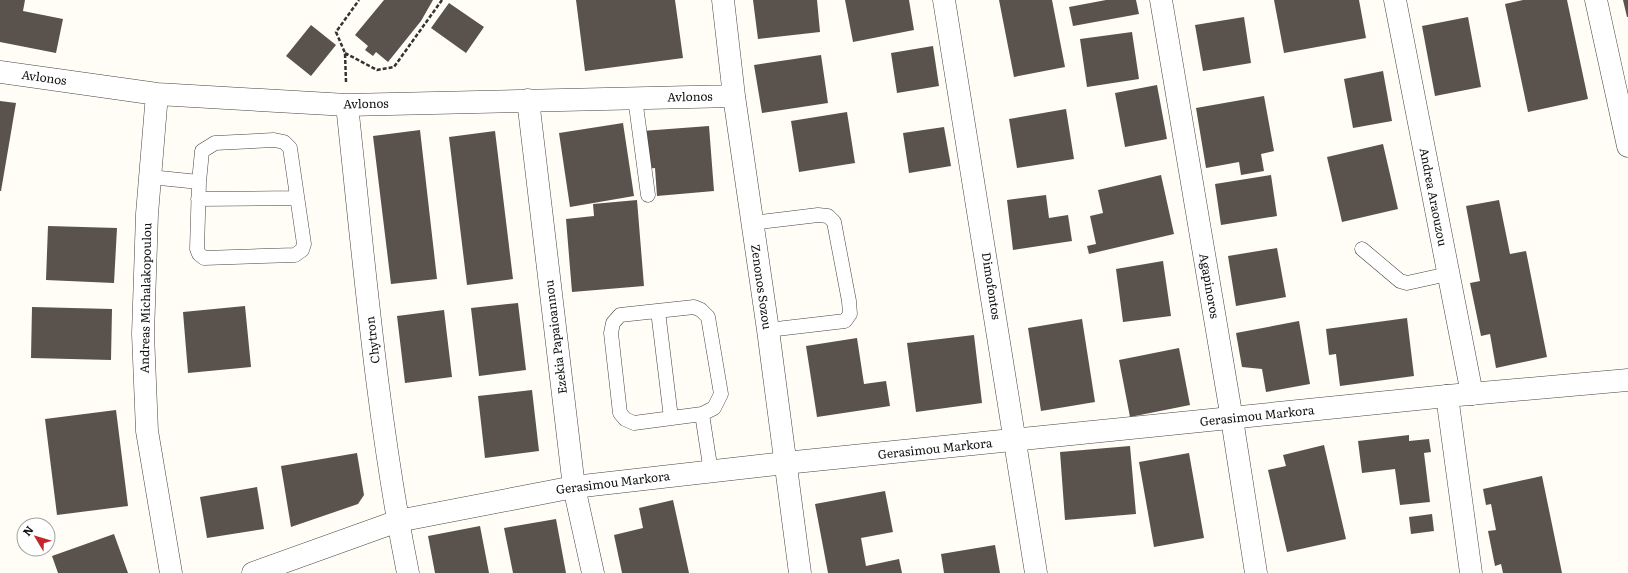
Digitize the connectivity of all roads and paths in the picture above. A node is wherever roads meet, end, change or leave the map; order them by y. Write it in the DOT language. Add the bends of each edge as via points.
graph roads {
  1 [pos="359,0"];
  2 [pos="442,0"];
  3 [pos="723,0"];
  4 [pos="944,0"];
  5 [pos="1160,0"];
  6 [pos="1395,0"];
  7 [pos="1596,0"];
  8 [pos="345,53"];
  9 [pos="0,72"];
  10 [pos="157,94"];
  11 [pos="734,96"];
  12 [pos="636,98"];
  13 [pos="528,100"];
  14 [pos="347,105"];
  15 [pos="1628,146"];
  16 [pos="150,177"];
  17 [pos="199,182"];
  18 [pos="648,195"];
  19 [pos="297,198"];
  20 [pos="198,199"];
  21 [pos="752,223"];
  22 [pos="1362,249"];
  23 [pos="1448,274"];
  24 [pos="658,311"];
  25 [pos="768,330"];
  26 [pos="1628,380"];
  27 [pos="1472,394"];
  28 [pos="1447,396"];
  29 [pos="702,414"];
  30 [pos="671,418"];
  31 [pos="1232,418"];
  32 [pos="1016,441"];
  33 [pos="785,464"];
  34 [pos="711,472"];
  35 [pos="574,487"];
  36 [pos="398,521"];
  37 [pos="171,573"];
  38 [pos="253,573"];
  39 [pos="408,573"];
  40 [pos="593,573"];
  41 [pos="800,573"];
  42 [pos="1036,573"];
  43 [pos="1256,573"];
  44 [pos="1471,573"];
  1 -- 8 [label="path" via="336,32"];
  2 -- 8 [label="path" via="394,66 377,70"];
  3 -- 11 [label="street, Zenonos Sozou"];
  4 -- 32 [label="street, Dimofontos"];
  5 -- 31 [label="street, Agapinoros"];
  6 -- 23 [label="street, Andrea Araouzou"];
  7 -- 15 [label="street"];
  8 -- 14 [label="path"];
  9 -- 10 [label="street, Avlonos"];
  10 -- 14 [label="street, Avlonos"];
  10 -- 16 [label="street, Andreas Michalakopoulou"];
  11 -- 12 [label="street, Avlonos"];
  11 -- 21 [label="street, Zenonos Sozou"];
  12 -- 13 [label="street, Avlonos"];
  12 -- 18 [label="lane"];
  13 -- 14 [label="street, Avlonos"];
  13 -- 35 [label="street, Ezekia Papaioannou"];
  14 -- 36 [label="street, Chytron" via="375,362"];
  16 -- 17 [label="lane"];
  16 -- 37 [label="street, Andreas Michalakopoulou" via="143,334 147,431"];
  17 -- 19 [label="lane" via="202,150 208,146 214,143 274,140 284,142 290,148"];
  17 -- 20 [label="lane"];
  19 -- 20 [label="lane"];
  19 -- 20 [label="lane" via="304,244 302,250 295,255 204,258 197,249"];
  21 -- 25 [label="street, Zenonos Sozou"];
  21 -- 25 [label="lane" via="828,216 834,222 850,302 850,314 845,321"];
  22 -- 23 [label="lane" via="1400,281 1407,283"];
  23 -- 27 [label="street, Andrea Araouzou"];
  24 -- 29 [label="lane" via="694,307 708,317 720,394 714,408"];
  24 -- 30 [label="lane"];
  24 -- 30 [label="lane" via="620,315 613,323 611,333 620,413 634,423"];
  25 -- 33 [label="street, Zenonos Sozou"];
  26 -- 27 [label="street, Gerasimou Markora"];
  27 -- 28 [label="street, Gerasimou Markora"];
  28 -- 31 [label="street, Gerasimou Markora"];
  28 -- 44 [label="street"];
  29 -- 30 [label="lane"];
  29 -- 34 [label="lane"];
  31 -- 32 [label="street, Gerasimou Markora"];
  31 -- 43 [label="street, Agapinoros"];
  32 -- 33 [label="street, Gerasimou Markora"];
  32 -- 42 [label="street, Dimofontos"];
  33 -- 34 [label="street, Gerasimou Markora"];
  33 -- 41 [label="street, Zenonos Sozou"];
  34 -- 35 [label="street, Gerasimou Markora"];
  35 -- 36 [label="street, Gerasimou Markora"];
  35 -- 40 [label="street, Ezekia Papaioannou"];
  36 -- 38 [label="street, Gerasimou Markora"];
  36 -- 39 [label="street, Chytron"];
}
